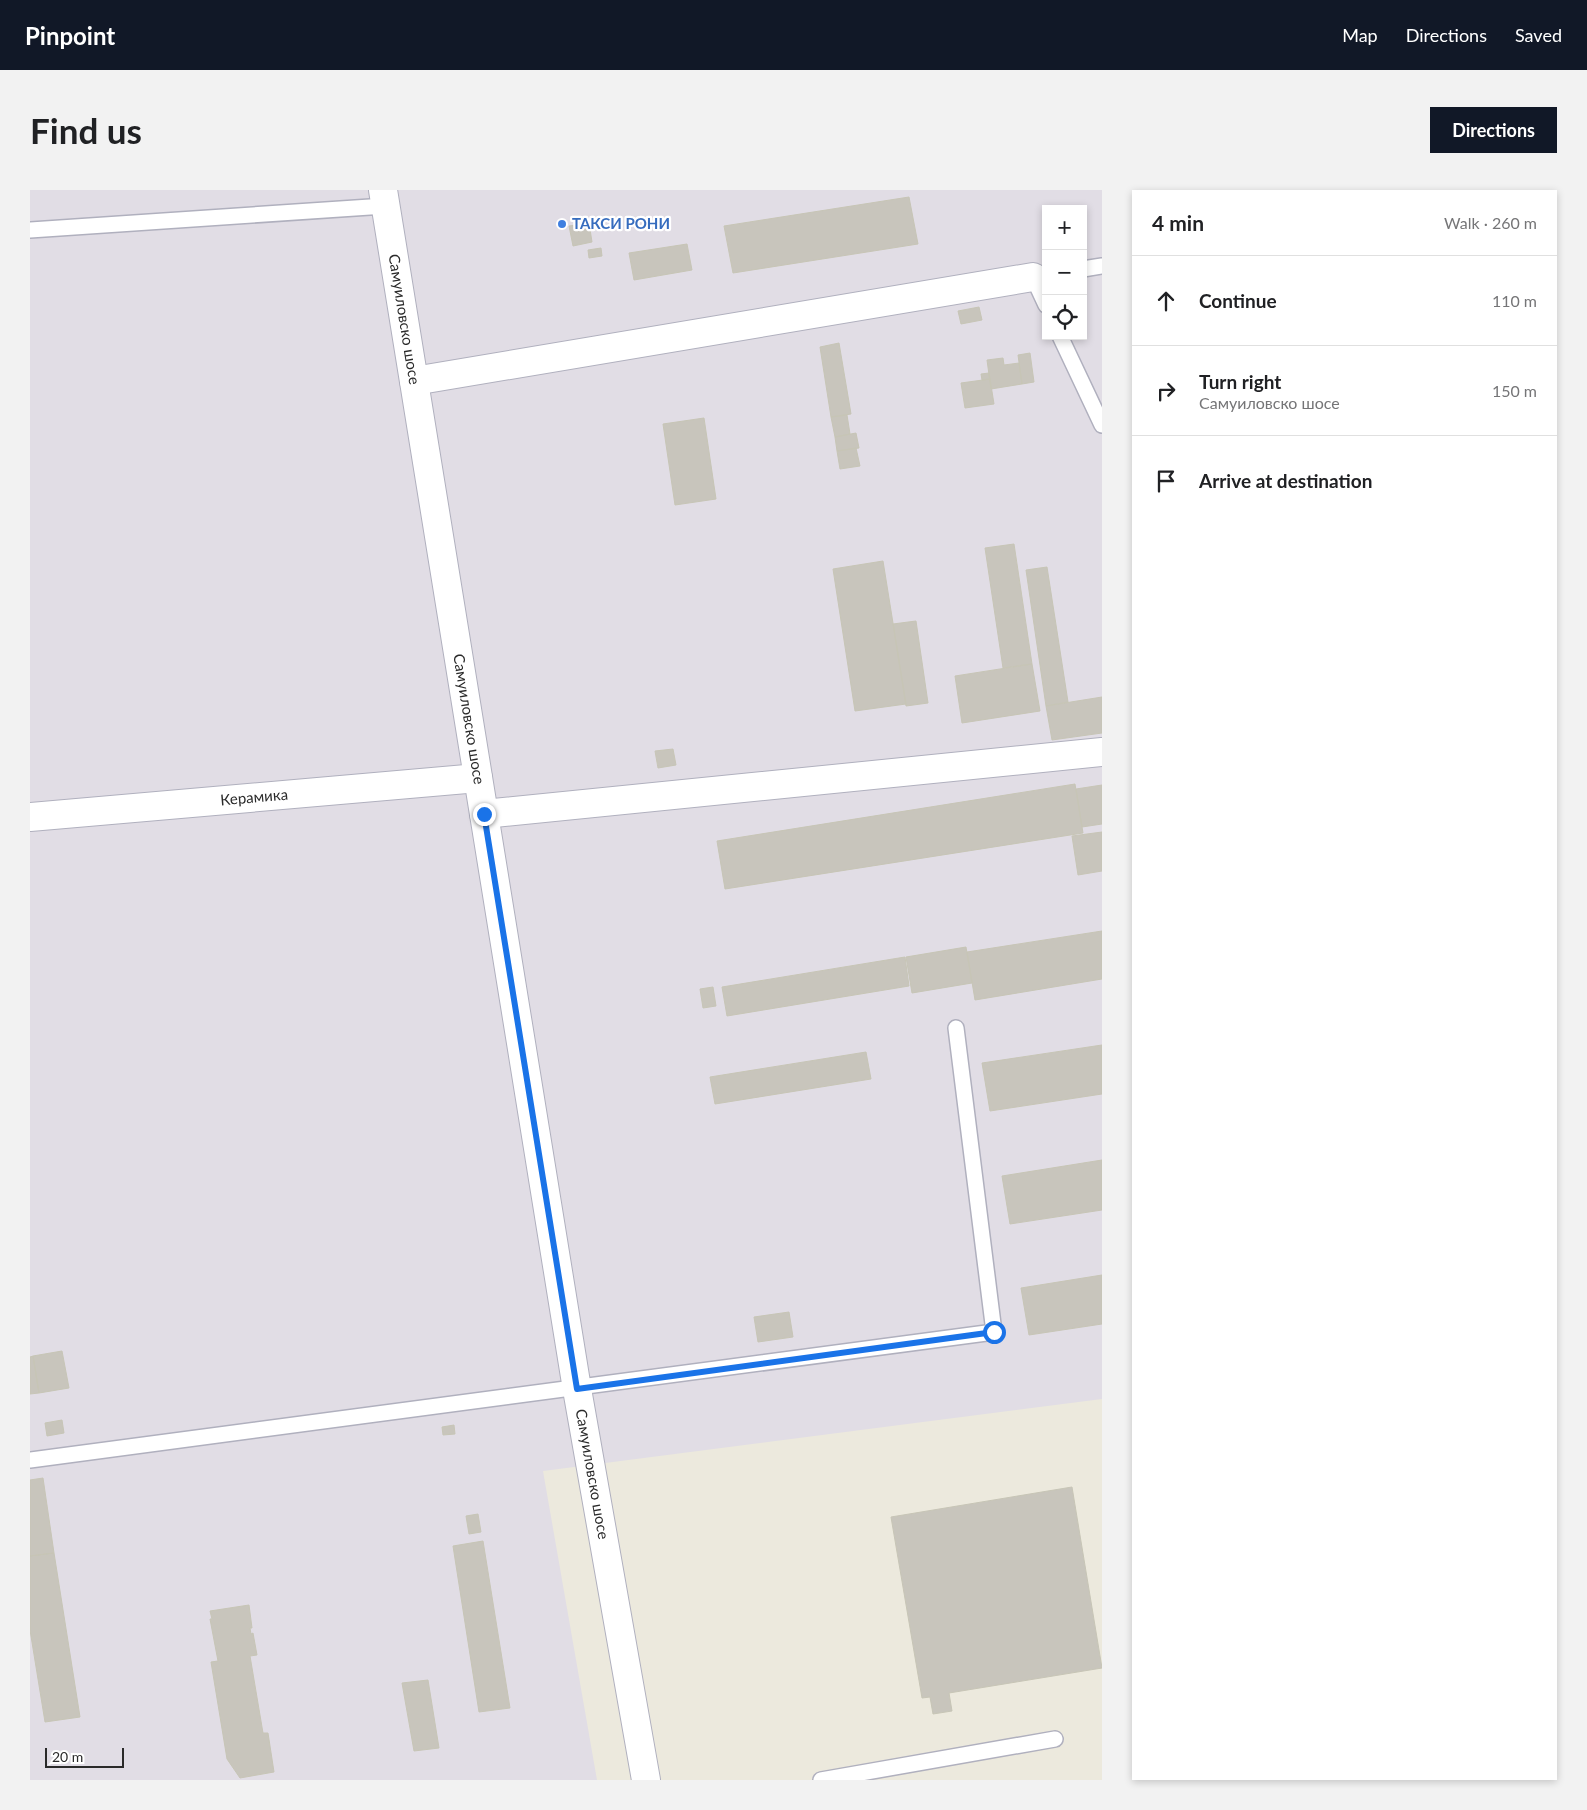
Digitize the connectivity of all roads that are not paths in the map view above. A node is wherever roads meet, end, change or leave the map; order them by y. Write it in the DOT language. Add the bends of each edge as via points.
graph roads {
  1 [pos="384,198"];
  2 [pos="30,230"];
  3 [pos="1102,266"];
  4 [pos="1087,268"];
  5 [pos="1039,276"];
  6 [pos="1044,295"];
  7 [pos="1062,340"];
  8 [pos="414,381"];
  9 [pos="1102,425"];
  10 [pos="1102,752"];
  11 [pos="478,778"];
  12 [pos="484,814"];
  13 [pos="30,817"];
  14 [pos="956,1028"];
  15 [pos="577,1389"];
  16 [pos="30,1460"];
  17 [pos="1055,1739"];
  18 [pos="646,1780"];
  19 [pos="821,1780"];
  1 -- 2 [label="lane"];
  1 -- 8 [label="street, Самуиловско шосе"];
  3 -- 4 [label="lane"];
  5 -- 6 [label="lane"];
  5 -- 8 [label="street"];
  7 -- 9 [label="lane"];
  8 -- 11 [label="street, Самуиловско шосе"];
  10 -- 12 [label="street"];
  11 -- 12 [label="street, Самуиловско шосе"];
  11 -- 13 [label="street, Керамика"];
  12 -- 15 [label="street, Самуиловско шосе"];
  14 -- 15 [label="lane" via="994,1332"];
  15 -- 16 [label="lane"];
  15 -- 18 [label="street, Самуиловско шосе"];
  17 -- 19 [label="lane"];
}
